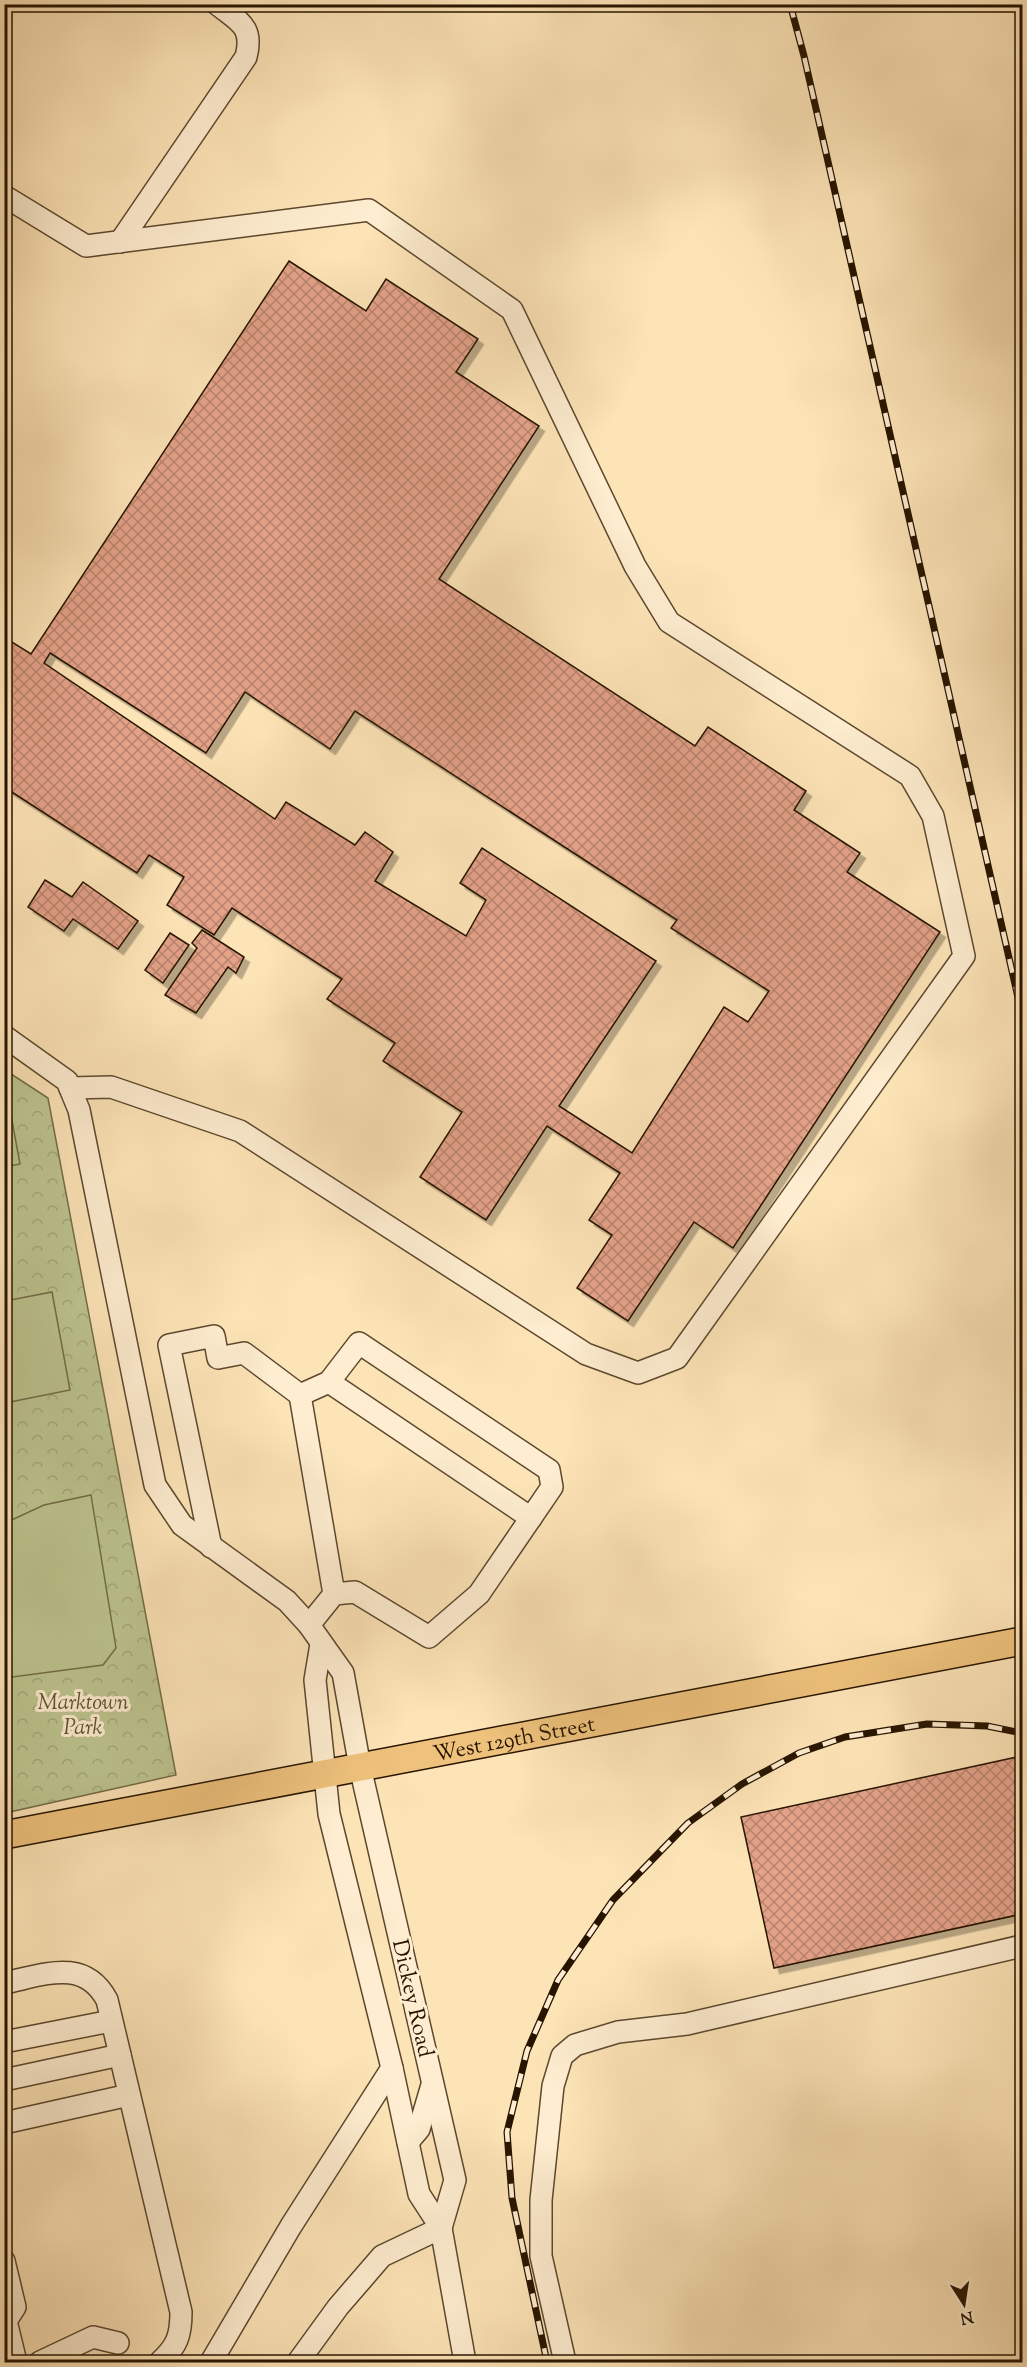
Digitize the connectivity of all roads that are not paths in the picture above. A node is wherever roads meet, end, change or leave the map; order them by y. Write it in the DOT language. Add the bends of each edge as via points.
graph roads {
  1 [pos="217,4"];
  2 [pos="4,196"];
  3 [pos="120,242"];
  4 [pos="4,1036"];
  5 [pos="70,1088"];
  6 [pos="329,1382"];
  7 [pos="300,1395"];
  8 [pos="531,1518"];
  9 [pos="212,1547"];
  10 [pos="334,1594"];
  11 [pos="309,1625"];
  12 [pos="1023,1641"];
  13 [pos="321,1644"];
  14 [pos="360,1767"];
  15 [pos="322,1775"];
  16 [pos="4,1835"];
  17 [pos="1023,1946"];
  18 [pos="4,1983"];
  19 [pos="111,2021"];
  20 [pos="4,2042"];
  21 [pos="120,2055"];
  22 [pos="392,2068"];
  23 [pos="4,2080"];
  24 [pos="433,2081"];
  25 [pos="129,2096"];
  26 [pos="4,2123"];
  27 [pos="408,2142"];
  28 [pos="441,2228"];
  29 [pos="4,2261"];
  30 [pos="118,2343"];
  31 [pos="16,2362"];
  32 [pos="40,2362"];
  33 [pos="160,2362"];
  34 [pos="211,2362"];
  35 [pos="298,2362"];
  36 [pos="465,2362"];
  37 [pos="565,2362"];
  1 -- 3 [label="street" via="245,27 250,40 246,57"];
  2 -- 3 [label="street" via="86,246"];
  3 -- 5 [label="street" via="369,210 512,309 635,566 669,622 910,776 933,816 964,956 677,1358 638,1373 585,1354 240,1131 111,1087"];
  4 -- 5 [label="street" via="41,1060"];
  5 -- 9 [label="street, Dickey Road" via="79,1110 155,1485 182,1525"];
  6 -- 7 [label="street"];
  6 -- 8 [label="street"];
  6 -- 8 [label="street" via="359,1343 549,1470 552,1487"];
  7 -- 9 [label="street" via="244,1353 218,1358 214,1336 169,1345"];
  7 -- 10 [label="street"];
  8 -- 10 [label="street" via="479,1594 429,1637 356,1592"];
  9 -- 11 [label="street, Dickey Road" via="286,1601"];
  10 -- 11 [label="street"];
  11 -- 13 [label="street, Dickey Road"];
  12 -- 14 [label="main road, West 129th Street"];
  13 -- 14 [label="street, Dickey Road" via="343,1673"];
  13 -- 15 [label="street, Dickey Road" via="315,1680"];
  14 -- 15 [label="main road, West 129th Street"];
  14 -- 24 [label="street, Dickey Road"];
  15 -- 16 [label="main road, West 129th Street"];
  15 -- 22 [label="street, Dickey Road" via="328,1814"];
  17 -- 37 [label="street" via="687,2024 618,2032 575,2045 562,2055 553,2086 541,2200 541,2256"];
  18 -- 19 [label="street" via="79,1972 99,1985"];
  19 -- 20 [label="street"];
  19 -- 21 [label="street"];
  21 -- 23 [label="street"];
  21 -- 25 [label="street"];
  22 -- 27 [label="street, Dickey Road"];
  22 -- 34 [label="street" via="291,2226"];
  24 -- 27 [label="street" via="419,2129"];
  24 -- 28 [label="street, Dickey Road" via="455,2180"];
  25 -- 26 [label="street"];
  25 -- 33 [label="street" via="181,2312 181,2334"];
  27 -- 28 [label="street, Dickey Road" via="419,2194"];
  28 -- 35 [label="street" via="382,2256"];
  28 -- 36 [label="street, Dickey Road"];
  29 -- 31 [label="street" via="15,2307 6,2321"];
  30 -- 32 [label="street" via="93,2337"];
}
